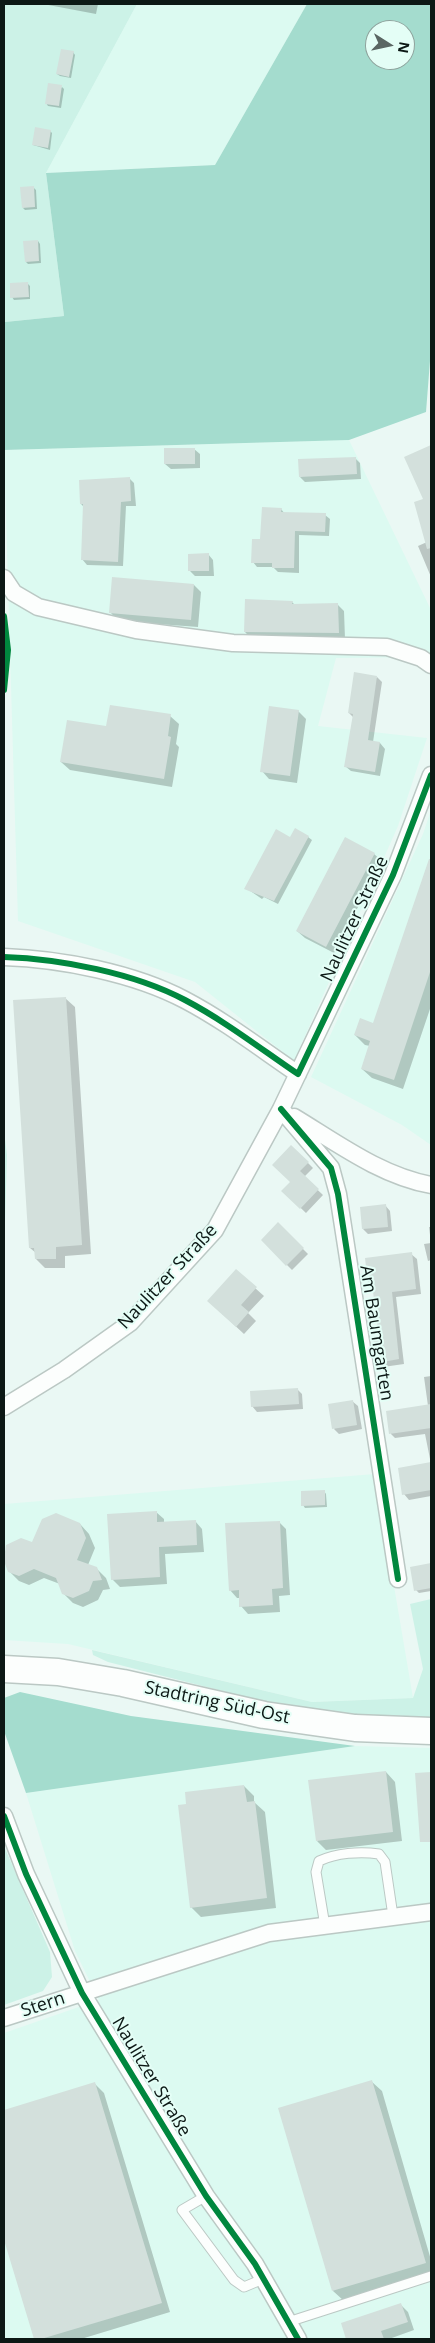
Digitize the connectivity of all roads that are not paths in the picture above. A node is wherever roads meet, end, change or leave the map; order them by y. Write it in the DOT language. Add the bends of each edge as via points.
graph roads {
  1 [pos="4,578"];
  2 [pos="9,594"];
  3 [pos="431,665"];
  4 [pos="431,774"];
  5 [pos="4,957"];
  6 [pos="298,1074"];
  7 [pos="281,1109"];
  8 [pos="431,1186"];
  9 [pos="4,1407"];
  10 [pos="398,1579"];
  11 [pos="4,1669"];
  12 [pos="431,1731"];
  13 [pos="4,1816"];
  14 [pos="431,1912"];
  15 [pos="393,1916"];
  16 [pos="325,1926"];
  17 [pos="82,1993"];
  18 [pos="4,2018"];
  19 [pos="206,2196"];
  20 [pos="431,2276"];
  21 [pos="263,2279"];
  22 [pos="288,2322"];
  23 [pos="298,2339"];
  1 -- 2 [label="street"];
  2 -- 3 [label="street" via="38,607 136,630 234,643 387,647 421,658"];
  4 -- 6 [label="street, Naulitzer Straße" via="393,875"];
  5 -- 6 [label="street" via="29,958 113,974 165,990 206,1012"];
  6 -- 7 [label="street, Naulitzer Straße"];
  7 -- 8 [label="street" via="406,1181"];
  7 -- 9 [label="street, Naulitzer Straße" via="215,1230 130,1323"];
  7 -- 10 [label="street, Am Baumgarten" via="331,1168 338,1194"];
  11 -- 12 [label="main road, Stadtring Süd-Ost" via="58,1672 123,1683 264,1715 336,1725"];
  13 -- 17 [label="street, Naulitzer Straße" via="26,1874"];
  14 -- 15 [label="street"];
  15 -- 16 [label="street"];
  15 -- 16 [label="lane" via="386,1862 379,1854 368,1852 328,1857 319,1861 316,1872"];
  16 -- 17 [label="street" via="269,1933"];
  17 -- 18 [label="street, Stern"];
  17 -- 19 [label="street, Naulitzer Straße"];
  19 -- 21 [label="street, Naulitzer Straße"];
  19 -- 21 [label="lane" via="182,2210 234,2280 244,2287"];
  20 -- 22 [label="lane"];
  21 -- 22 [label="street, Naulitzer Straße"];
  22 -- 23 [label="street, Naulitzer Straße"];
}
